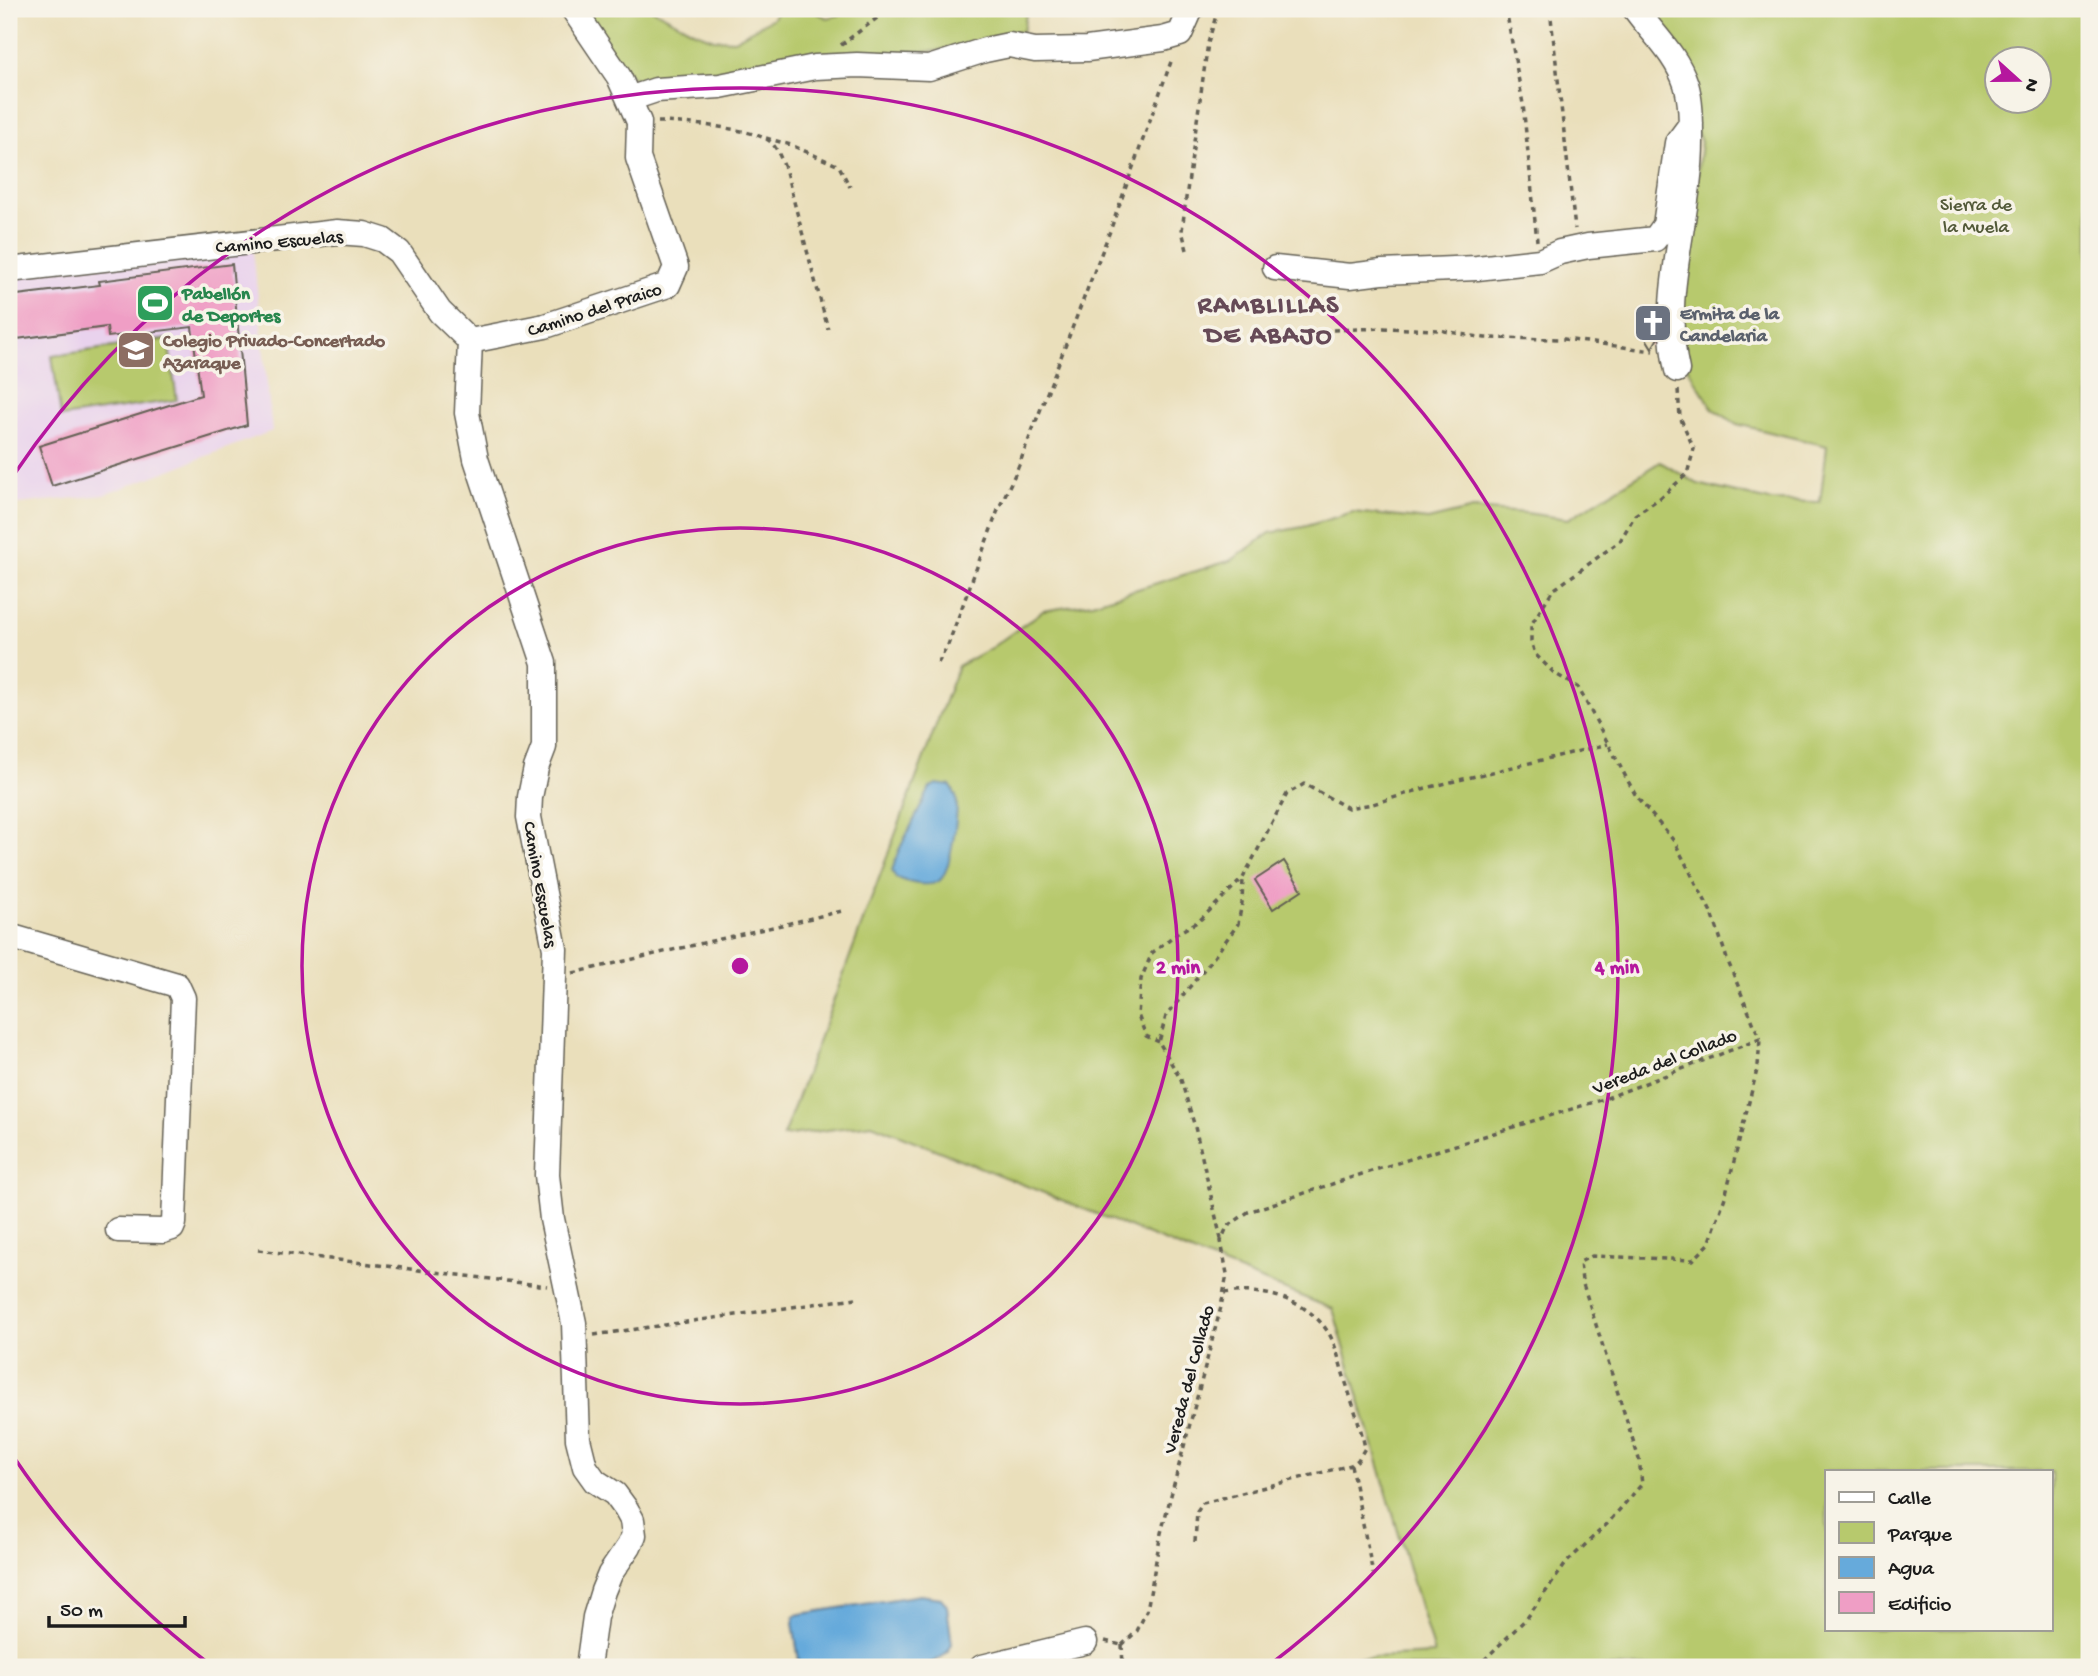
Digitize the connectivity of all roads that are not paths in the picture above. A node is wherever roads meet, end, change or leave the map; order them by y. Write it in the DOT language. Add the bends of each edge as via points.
graph roads {
  1 [pos="573,9"];
  2 [pos="1191,9"];
  3 [pos="1635,9"];
  4 [pos="629,99"];
  5 [pos="1691,124"];
  6 [pos="1275,268"];
  7 [pos="9,270"];
  8 [pos="470,341"];
  9 [pos="1675,361"];
  10 [pos="9,936"];
  11 [pos="118,1230"];
  12 [pos="1086,1642"];
  13 [pos="588,1667"];
  14 [pos="982,1667"];
  1 -- 4 [label="street, Camino del Praico"];
  2 -- 4 [label="street" via="1180,34 1163,39 1087,49 1035,50 1009,45 929,68 815,67 720,86 656,90"];
  3 -- 5 [label="street" via="1672,54 1685,82"];
  4 -- 8 [label="street, Camino del Praico" via="639,122 638,158 676,267 668,285 545,326"];
  5 -- 6 [label="street" via="1677,143 1665,225 1656,239 1577,248 1540,261 1477,268 1350,276"];
  5 -- 9 [label="street" via="1686,213 1671,321"];
  7 -- 8 [label="street, Camino Escuelas" via="337,232 365,234 399,252 440,312"];
  8 -- 13 [label="street, Camino Escuelas" via="467,412 476,459 544,663 544,747 529,817 555,949 547,1175 575,1337 578,1439 585,1467 621,1501 634,1535 603,1591"];
  10 -- 11 [label="street" via="177,985 181,990 174,1223 163,1231"];
  12 -- 14 [label="street"];
}
